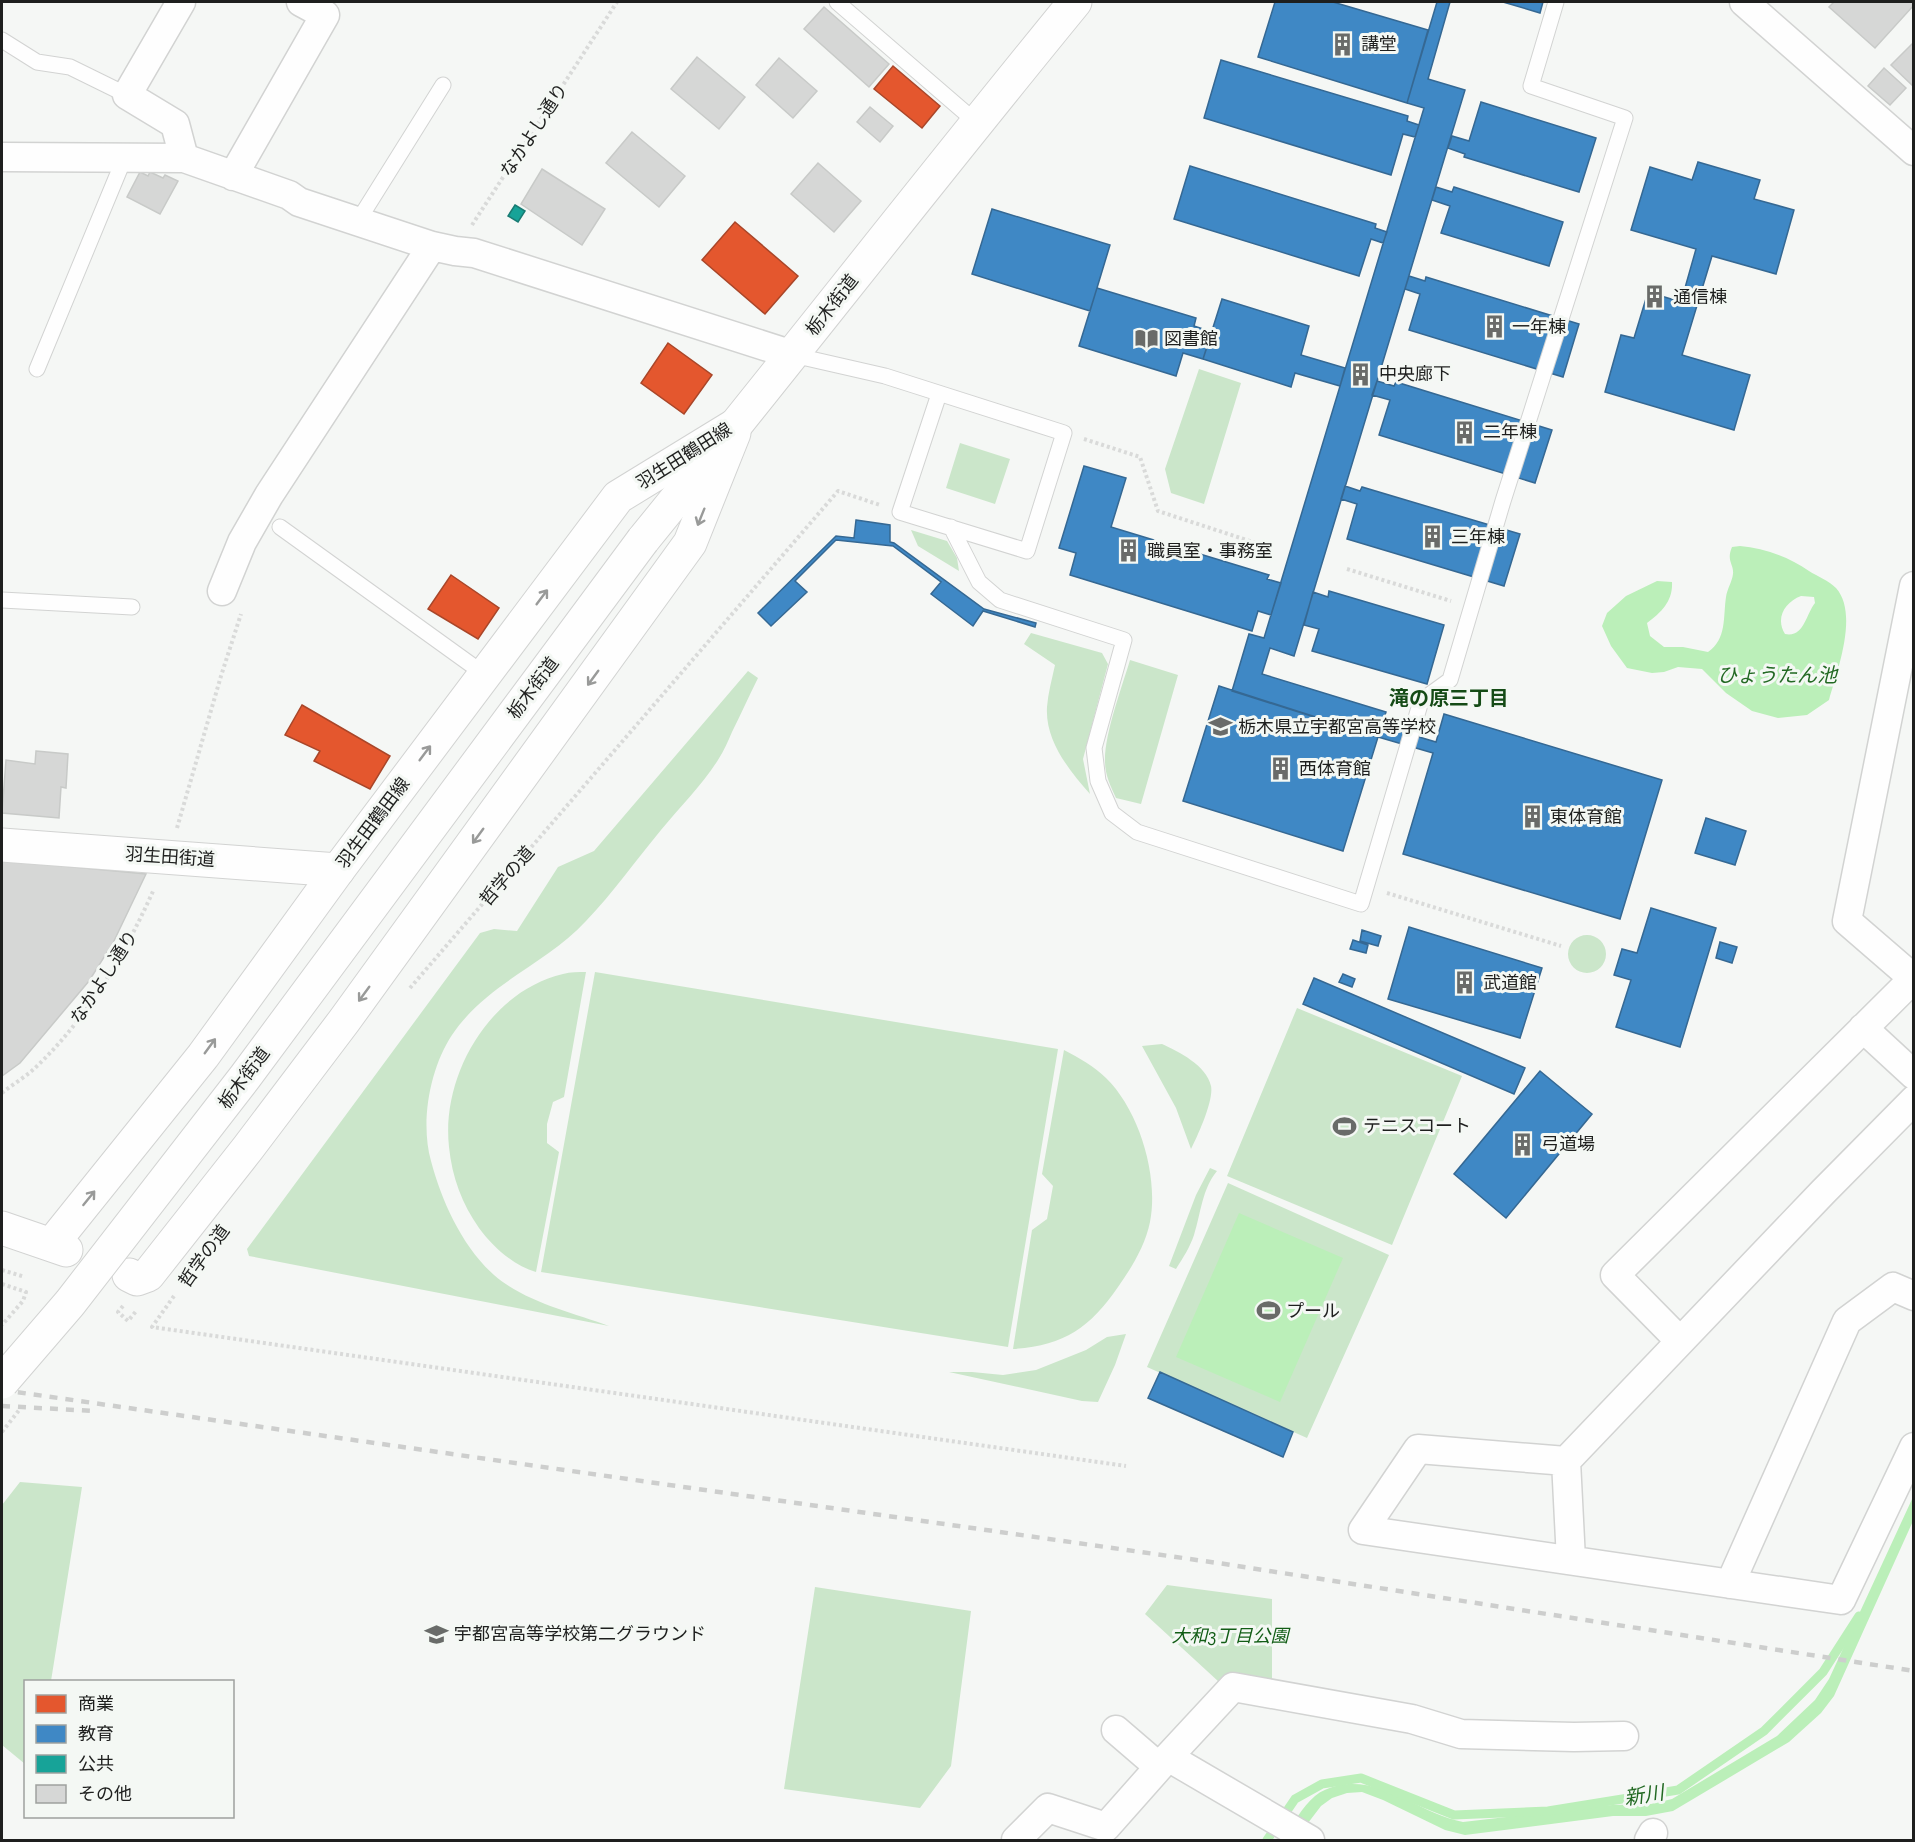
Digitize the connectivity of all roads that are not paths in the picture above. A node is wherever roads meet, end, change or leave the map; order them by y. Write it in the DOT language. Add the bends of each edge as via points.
graph roads {
  1 [pos="181,2"];
  2 [pos="301,2"];
  3 [pos="837,2"];
  4 [pos="1075,2"];
  5 [pos="1556,2"];
  6 [pos="1744,2"];
  7 [pos="2,40"];
  8 [pos="443,86"];
  9 [pos="127,95"];
  10 [pos="976,122"];
  11 [pos="1914,151"];
  12 [pos="2,157"];
  13 [pos="184,158"];
  14 [pos="124,159"];
  15 [pos="233,176"];
  16 [pos="358,221"];
  17 [pos="443,248"];
  18 [pos="793,355"];
  19 [pos="37,369"];
  20 [pos="939,394"];
  21 [pos="738,423"];
  22 [pos="280,527"];
  23 [pos="951,527"];
  24 [pos="1914,586"];
  25 [pos="222,591"];
  26 [pos="2,600"];
  27 [pos="132,607"];
  28 [pos="484,674"];
  29 [pos="2,845"];
  30 [pos="338,870"];
  31 [pos="1913,979"];
  32 [pos="1863,1028"];
  33 [pos="1914,1075"];
  34 [pos="1914,1100"];
  35 [pos="2,1228"];
  36 [pos="129,1275"];
  37 [pos="1914,1296"];
  38 [pos="1680,1341"];
  39 [pos="2,1382"];
  40 [pos="1914,1447"];
  41 [pos="1566,1461"];
  42 [pos="1571,1560"];
  43 [pos="1730,1584"];
  44 [pos="1116,1730"];
  45 [pos="1624,1736"];
  46 [pos="1164,1762"];
  47 [pos="1106,1834"];
  48 [pos="1016,1840"];
  49 [pos="1310,1840"];
  1 -- 9 [label="street"];
  2 -- 15 [label="street" via="325,15"];
  3 -- 10 [label="lane"];
  4 -- 10 [label="main road, 栃木街道"];
  5 -- 23 [label="lane" via="1532,86 1625,118 1450,680 1421,701 1361,904 1137,832 1112,813 1098,781 1094,748 1124,640 1000,600 979,582"];
  6 -- 11 [label="street"];
  7 -- 9 [label="lane" via="37,62 70,67"];
  8 -- 16 [label="lane"];
  9 -- 13 [label="street" via="174,124"];
  10 -- 18 [label="main road, 栃木街道"];
  12 -- 14 [label="street"];
  13 -- 14 [label="street"];
  13 -- 15 [label="street"];
  14 -- 19 [label="lane"];
  15 -- 16 [label="street"];
  16 -- 17 [label="street"];
  17 -- 18 [label="street" via="474,253"];
  17 -- 25 [label="street" via="269,495 242,542"];
  18 -- 20 [label="lane" via="885,376"];
  18 -- 21 [label="main road, 栃木街道"];
  20 -- 23 [label="lane" via="900,512"];
  20 -- 23 [label="lane" via="1064,433 1027,551"];
  28 -- 21 [label="main road, 羽生田鶴田線, one-way" via="618,497"];
  21 -- 36 [label="main road, 羽生田鶴田線, one-way" via="690,543 248,1148 148,1275 137,1279"];
  21 -- 39 [label="main road, 栃木街道, bridge" via="643,540 245,1077 70,1303"];
  22 -- 28 [label="lane"];
  24 -- 31 [label="street" via="1847,921"];
  26 -- 27 [label="lane"];
  30 -- 28 [label="main road, 羽生田鶴田線, one-way"];
  29 -- 30 [label="main road, 羽生田街道"];
  35 -- 30 [label="main road, 羽生田鶴田線, one-way" via="59,1247"];
  31 -- 32 [label="street"];
  32 -- 33 [label="street"];
  32 -- 38 [label="street" via="1615,1275"];
  34 -- 38 [label="street"];
  37 -- 43 [label="street" via="1893,1287 1847,1321"];
  38 -- 41 [label="street"];
  40 -- 43 [label="street" via="1841,1599"];
  41 -- 42 [label="street"];
  41 -- 42 [label="street" via="1418,1449 1363,1530"];
  42 -- 43 [label="street"];
  44 -- 46 [label="street"];
  45 -- 46 [label="street" via="1461,1734 1412,1719 1233,1687"];
  46 -- 47 [label="street"];
  46 -- 49 [label="street"];
  47 -- 48 [label="street" via="1048,1808"];
}
